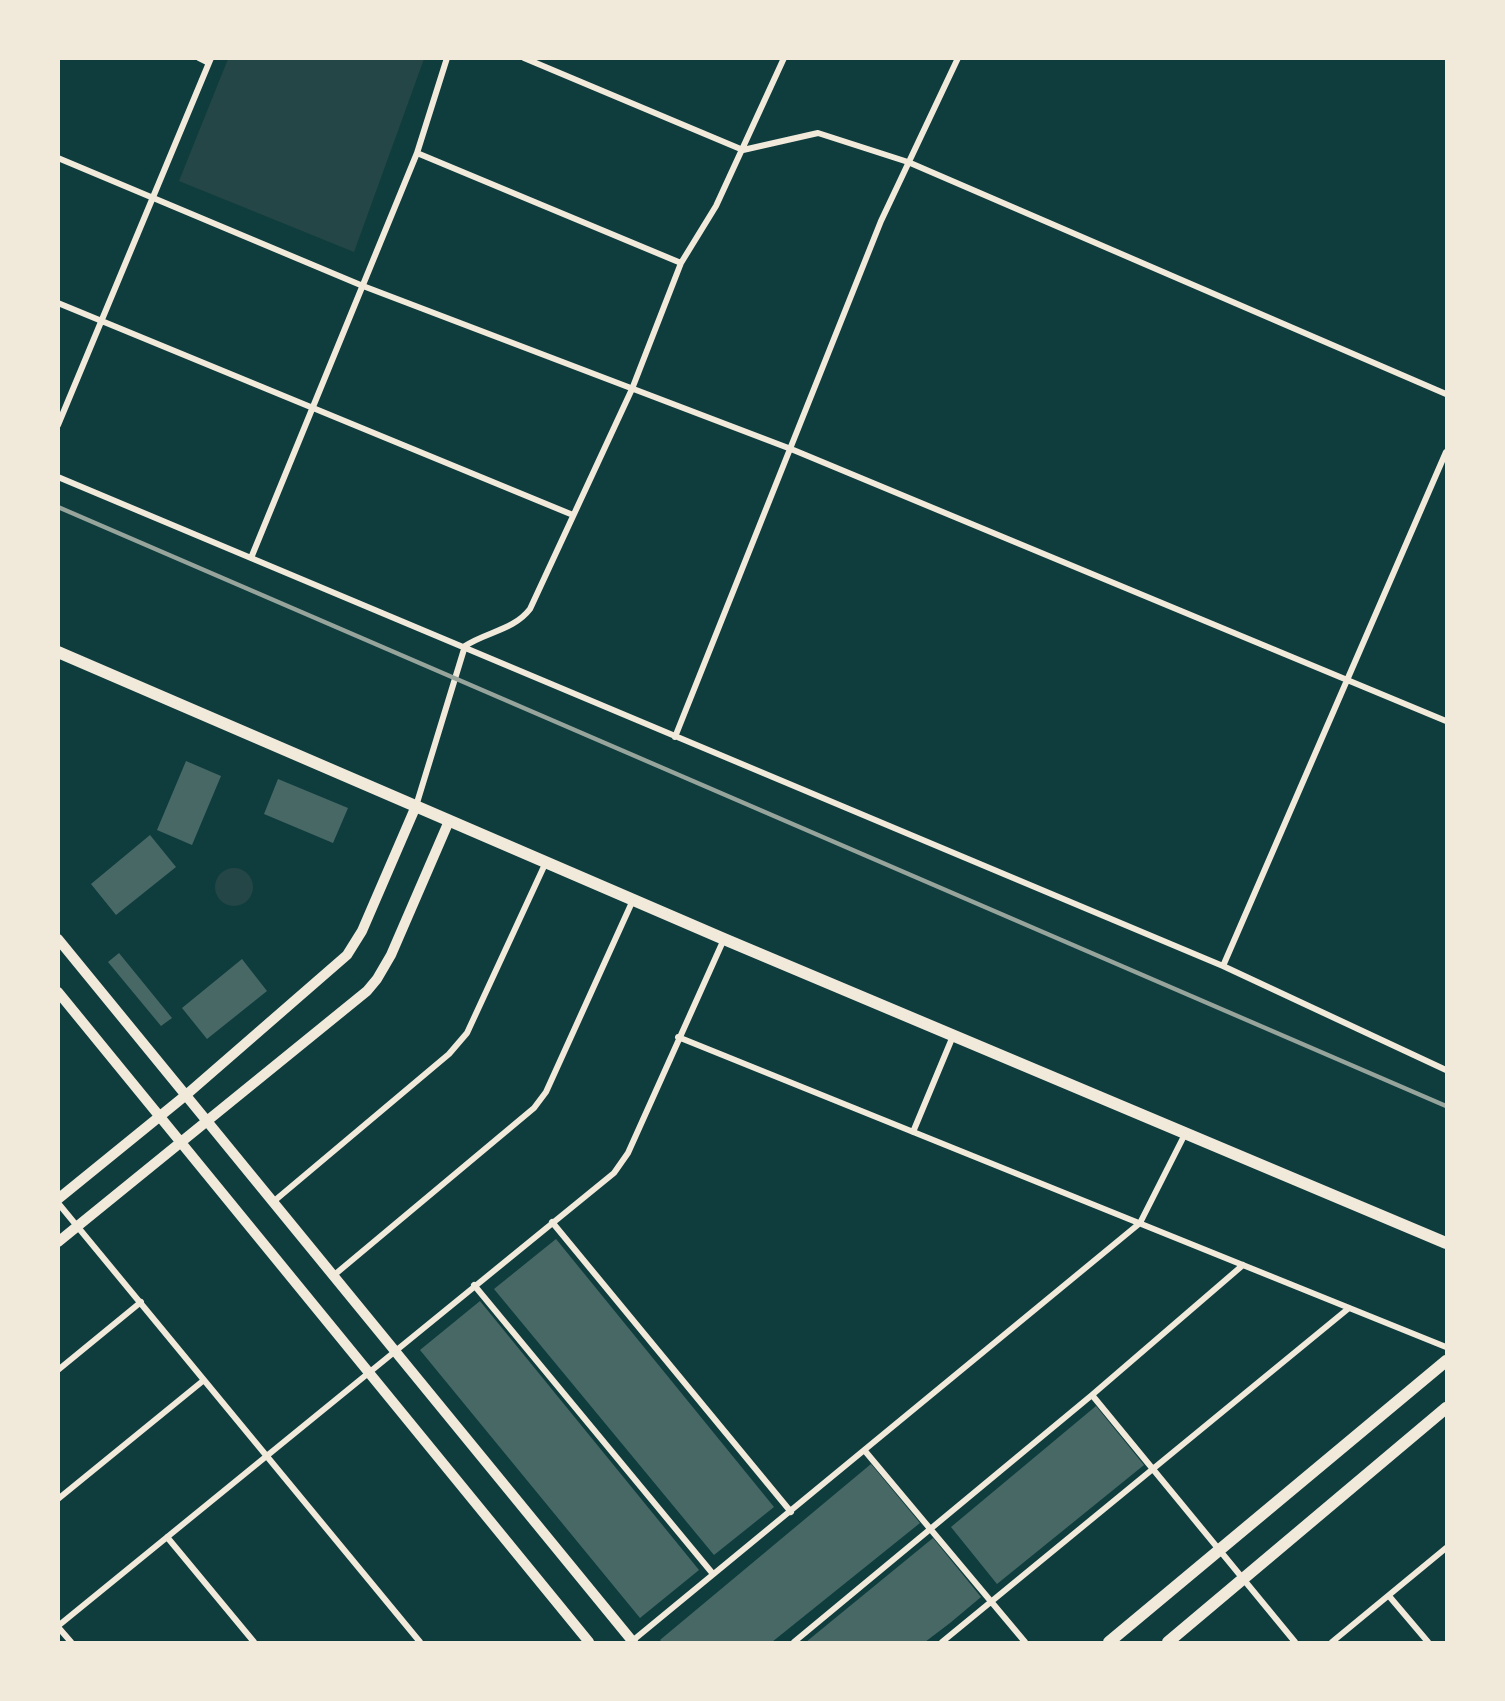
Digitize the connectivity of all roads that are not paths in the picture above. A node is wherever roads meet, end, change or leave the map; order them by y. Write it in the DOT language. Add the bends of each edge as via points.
graph roads {
  1 [pos="199,58"];
  2 [pos="447,58"];
  3 [pos="524,58"];
  4 [pos="784,58"];
  5 [pos="957,58"];
  6 [pos="210,61"];
  7 [pos="743,150"];
  8 [pos="417,153"];
  9 [pos="58,158"];
  10 [pos="908,162"];
  11 [pos="153,197"];
  12 [pos="681,263"];
  13 [pos="363,286"];
  14 [pos="58,303"];
  15 [pos="102,321"];
  16 [pos="632,389"];
  17 [pos="1446,393"];
  18 [pos="312,409"];
  19 [pos="58,425"];
  20 [pos="791,449"];
  21 [pos="1446,452"];
  22 [pos="58,477"];
  23 [pos="573,515"];
  24 [pos="251,558"];
  25 [pos="465,646"];
  26 [pos="58,652"];
  27 [pos="1346,680"];
  28 [pos="1446,721"];
  29 [pos="675,737"];
  30 [pos="416,806"];
  31 [pos="449,821"];
  32 [pos="546,862"];
  33 [pos="633,900"];
  34 [pos="58,939"];
  35 [pos="724,939"];
  36 [pos="1222,966"];
  37 [pos="58,992"];
  38 [pos="952,1036"];
  39 [pos="678,1037"];
  40 [pos="1446,1070"];
  41 [pos="186,1095"];
  42 [pos="160,1116"];
  43 [pos="207,1120"];
  44 [pos="913,1132"];
  45 [pos="1185,1134"];
  46 [pos="181,1142"];
  47 [pos="58,1201"];
  48 [pos="273,1202"];
  49 [pos="552,1221"];
  50 [pos="1140,1223"];
  51 [pos="78,1226"];
  52 [pos="58,1242"];
  53 [pos="1446,1244"];
  54 [pos="1243,1265"];
  55 [pos="333,1276"];
  56 [pos="474,1285"];
  57 [pos="141,1302"];
  58 [pos="1349,1308"];
  59 [pos="1446,1347"];
  60 [pos="394,1350"];
  61 [pos="1446,1361"];
  62 [pos="58,1370"];
  63 [pos="368,1372"];
  64 [pos="204,1380"];
  65 [pos="1092,1395"];
  66 [pos="1446,1408"];
  67 [pos="866,1451"];
  68 [pos="266,1455"];
  69 [pos="1154,1470"];
  70 [pos="58,1498"];
  71 [pos="791,1512"];
  72 [pos="931,1530"];
  73 [pos="167,1537"];
  74 [pos="1446,1548"];
  75 [pos="1221,1552"];
  76 [pos="713,1574"];
  77 [pos="1245,1580"];
  78 [pos="1389,1596"];
  79 [pos="992,1603"];
  80 [pos="58,1627"];
  81 [pos="71,1642"];
  82 [pos="254,1642"];
  83 [pos="420,1642"];
  84 [pos="589,1642"];
  85 [pos="631,1642"];
  86 [pos="794,1642"];
  87 [pos="942,1642"];
  88 [pos="1025,1642"];
  89 [pos="1110,1642"];
  90 [pos="1168,1642"];
  91 [pos="1295,1642"];
  92 [pos="1332,1642"];
  93 [pos="1428,1642"];
  1 -- 6 [label="street"];
  2 -- 8 [label="street"];
  3 -- 7 [label="street"];
  4 -- 7 [label="street"];
  5 -- 10 [label="street"];
  6 -- 11 [label="street"];
  7 -- 10 [label="street" via="818,133"];
  7 -- 12 [label="street" via="716,207"];
  8 -- 12 [label="street"];
  8 -- 13 [label="street"];
  9 -- 11 [label="street"];
  10 -- 17 [label="street"];
  10 -- 20 [label="street"];
  11 -- 13 [label="street"];
  11 -- 15 [label="street"];
  12 -- 16 [label="street"];
  13 -- 16 [label="street"];
  13 -- 18 [label="street"];
  14 -- 15 [label="street"];
  15 -- 18 [label="street"];
  15 -- 19 [label="street"];
  16 -- 20 [label="street"];
  16 -- 23 [label="street"];
  18 -- 23 [label="street"];
  18 -- 24 [label="street"];
  20 -- 27 [label="street"];
  20 -- 29 [label="street"];
  21 -- 27 [label="street"];
  22 -- 24 [label="street"];
  23 -- 25 [label="street" via="522,620"];
  24 -- 25 [label="street"];
  25 -- 29 [label="street"];
  25 -- 30 [label="street"];
  26 -- 30 [label="main road"];
  27 -- 28 [label="street"];
  27 -- 36 [label="street"];
  29 -- 36 [label="street"];
  30 -- 31 [label="main road"];
  30 -- 41 [label="street" via="362,931 347,955"];
  31 -- 32 [label="main road"];
  31 -- 43 [label="street" via="377,979"];
  32 -- 33 [label="main road"];
  32 -- 48 [label="street" via="467,1033 449,1054"];
  33 -- 35 [label="main road"];
  33 -- 55 [label="street" via="546,1092 534,1108"];
  34 -- 41 [label="street"];
  35 -- 38 [label="main road"];
  35 -- 39 [label="street"];
  36 -- 40 [label="street"];
  37 -- 42 [label="street"];
  38 -- 44 [label="street"];
  38 -- 45 [label="main road"];
  39 -- 44 [label="street"];
  39 -- 49 [label="street" via="628,1153 614,1173"];
  41 -- 42 [label="street"];
  41 -- 43 [label="street"];
  42 -- 46 [label="street"];
  42 -- 47 [label="street"];
  43 -- 46 [label="street"];
  43 -- 48 [label="street"];
  44 -- 50 [label="street"];
  45 -- 50 [label="street"];
  45 -- 53 [label="main road"];
  46 -- 51 [label="street"];
  46 -- 63 [label="street"];
  47 -- 51 [label="street"];
  48 -- 55 [label="street"];
  49 -- 56 [label="street"];
  49 -- 71 [label="street"];
  50 -- 54 [label="street"];
  50 -- 67 [label="street"];
  51 -- 52 [label="street"];
  51 -- 57 [label="street"];
  54 -- 58 [label="street"];
  54 -- 65 [label="street"];
  55 -- 60 [label="street"];
  56 -- 60 [label="street"];
  56 -- 76 [label="street"];
  57 -- 62 [label="street"];
  57 -- 64 [label="street"];
  58 -- 59 [label="street"];
  58 -- 69 [label="street"];
  60 -- 63 [label="street"];
  60 -- 85 [label="street"];
  61 -- 75 [label="main road"];
  63 -- 68 [label="street"];
  63 -- 84 [label="street"];
  64 -- 68 [label="street"];
  64 -- 70 [label="street"];
  65 -- 69 [label="street"];
  65 -- 72 [label="street"];
  66 -- 77 [label="main road"];
  67 -- 71 [label="street"];
  67 -- 72 [label="street"];
  68 -- 73 [label="street"];
  68 -- 83 [label="street"];
  69 -- 75 [label="street"];
  69 -- 79 [label="street"];
  71 -- 76 [label="street"];
  72 -- 79 [label="street"];
  72 -- 86 [label="street"];
  73 -- 80 [label="street"];
  73 -- 82 [label="street"];
  74 -- 78 [label="street"];
  75 -- 77 [label="street"];
  75 -- 89 [label="main road"];
  76 -- 85 [label="street"];
  77 -- 90 [label="main road"];
  77 -- 91 [label="street"];
  78 -- 92 [label="street"];
  78 -- 93 [label="street"];
  79 -- 87 [label="street"];
  79 -- 88 [label="street"];
  80 -- 81 [label="street"];
}
